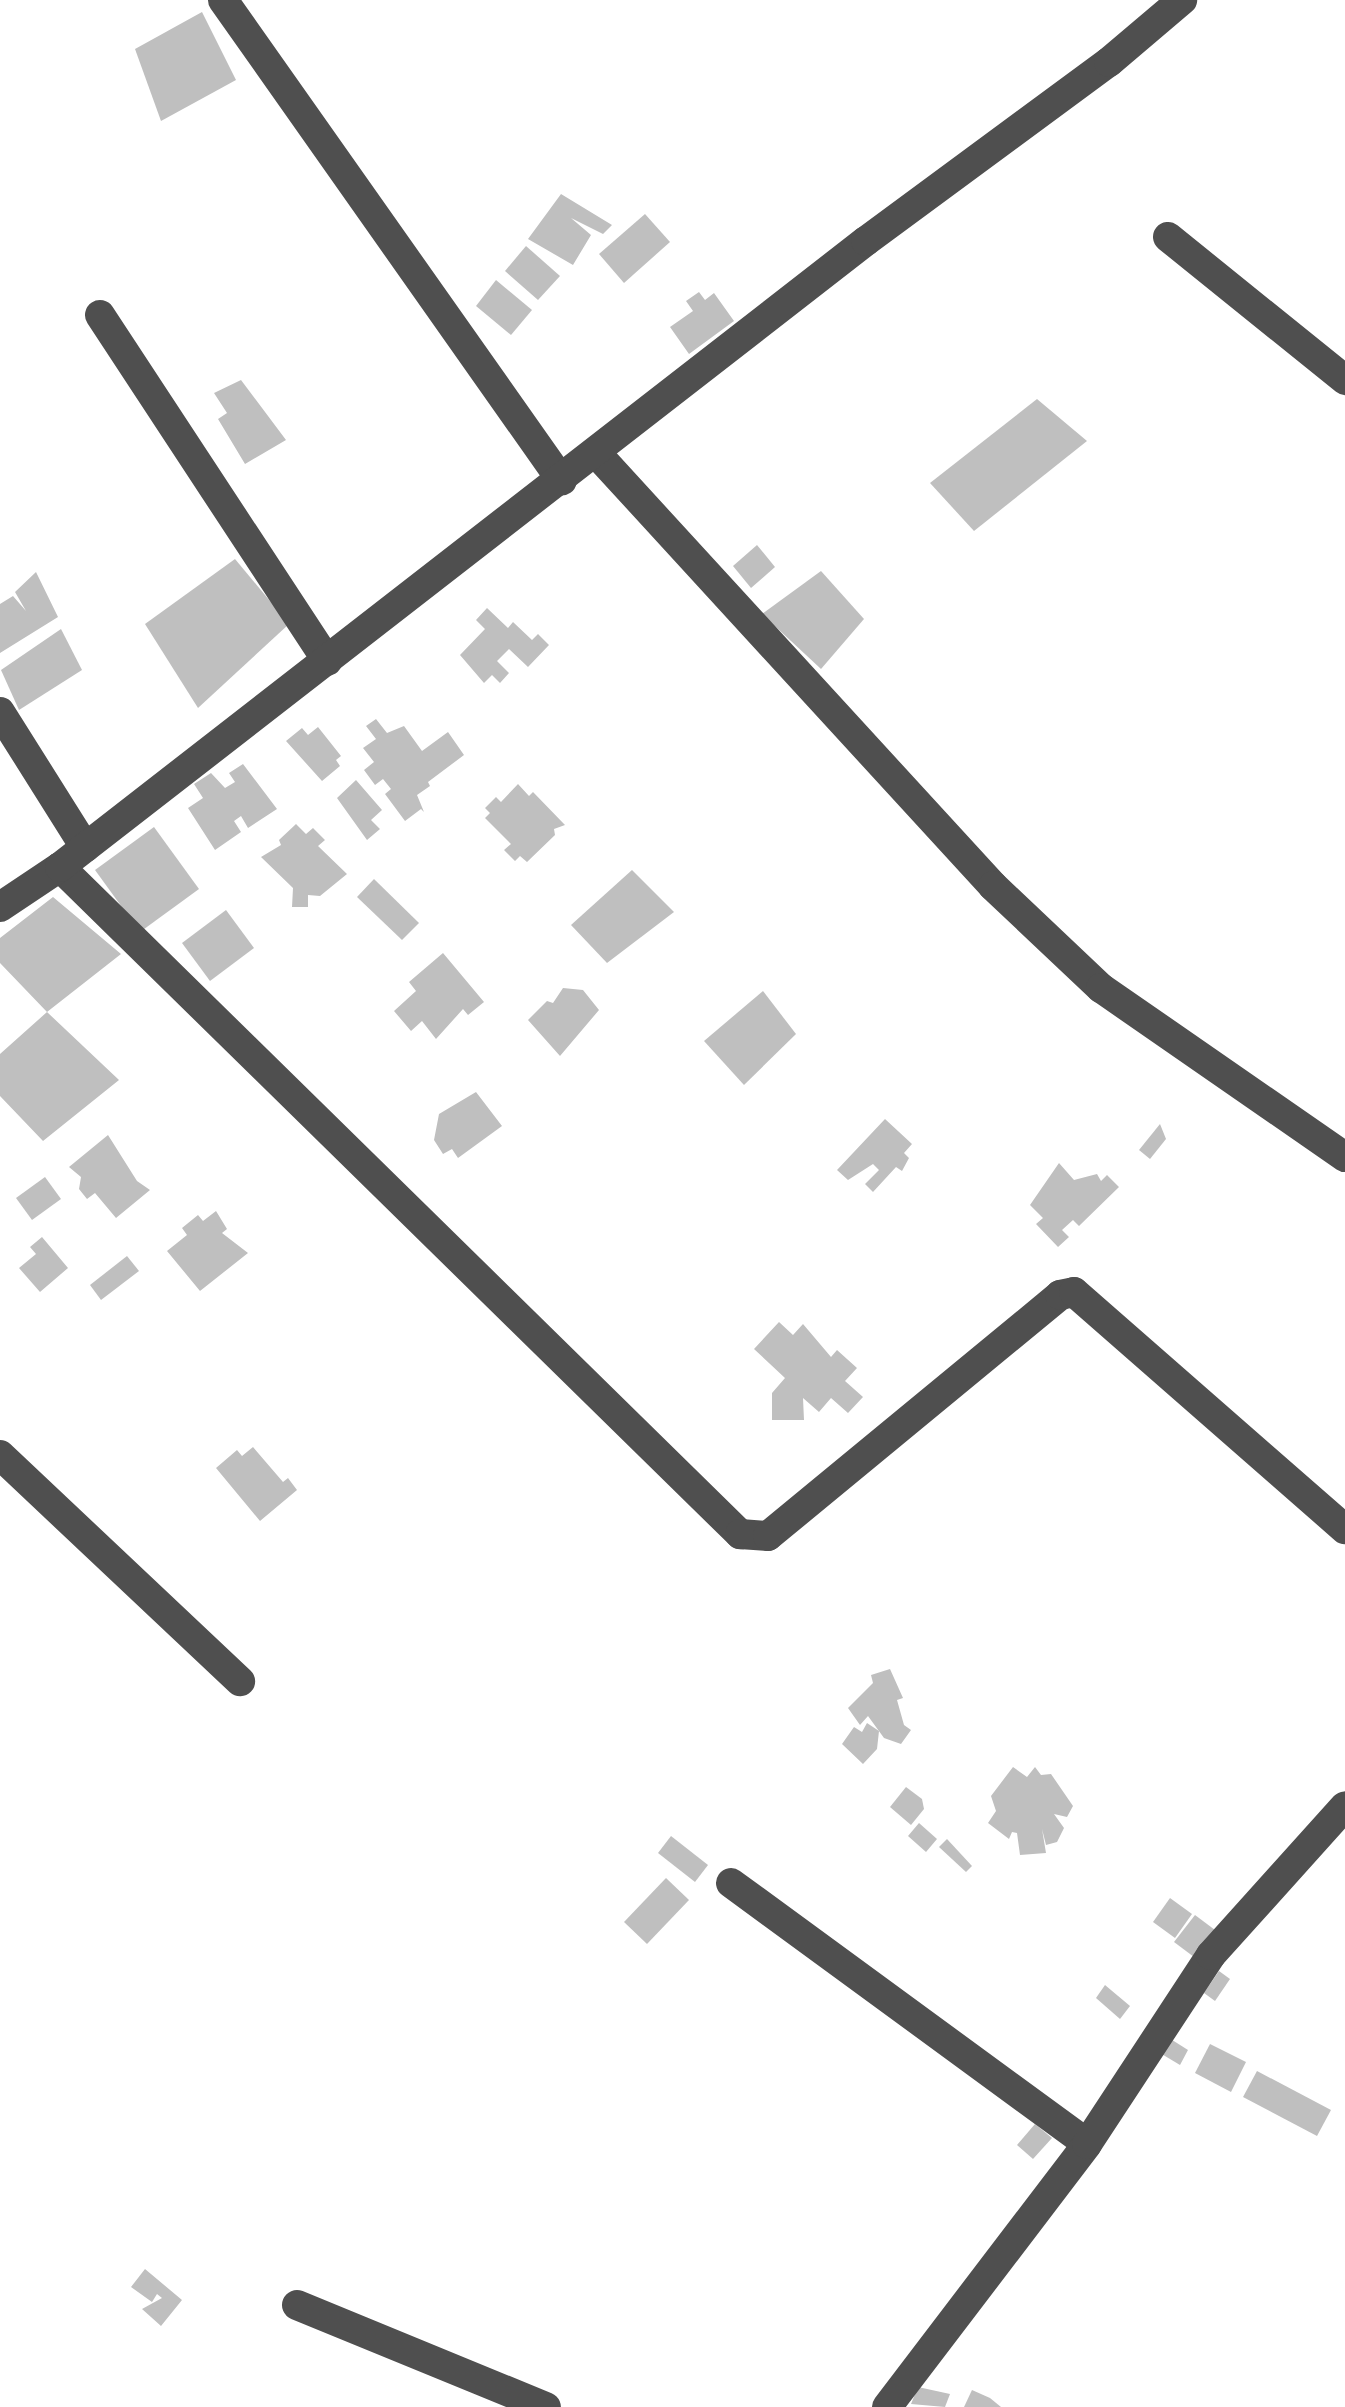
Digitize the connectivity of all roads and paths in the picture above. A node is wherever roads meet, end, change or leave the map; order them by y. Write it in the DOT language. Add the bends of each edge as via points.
graph roads {
  1 [pos="224,0"];
  2 [pos="1182,0"];
  3 [pos="1168,237"];
  4 [pos="100,315"];
  5 [pos="1345,380"];
  6 [pos="597,454"];
  7 [pos="562,481"];
  8 [pos="327,661"];
  9 [pos="0,712"];
  10 [pos="86,848"];
  11 [pos="60,867"];
  12 [pos="0,907"];
  13 [pos="1345,1157"];
  14 [pos="0,1455"];
  15 [pos="1345,1529"];
  16 [pos="240,1681"];
  17 [pos="1345,1806"];
  18 [pos="731,1882"];
  19 [pos="1087,2144"];
  20 [pos="297,2306"];
  21 [pos="546,2407"];
  22 [pos="887,2407"];
  1 -- 7 [label="street"];
  2 -- 6 [label="street"];
  3 -- 5 [label="street"];
  4 -- 8 [label="street"];
  6 -- 7 [label="street"];
  6 -- 13 [label="street" via="993,886 1070,959"];
  7 -- 8 [label="street"];
  8 -- 10 [label="street"];
  9 -- 10 [label="street"];
  10 -- 11 [label="street"];
  11 -- 12 [label="street"];
  11 -- 15 [label="street" via="740,1534 768,1536 1060,1295 1074,1292"];
  14 -- 16 [label="street"];
  17 -- 19 [label="street" via="1211,1955"];
  18 -- 19 [label="street"];
  19 -- 22 [label="street"];
  20 -- 21 [label="street"];
}
